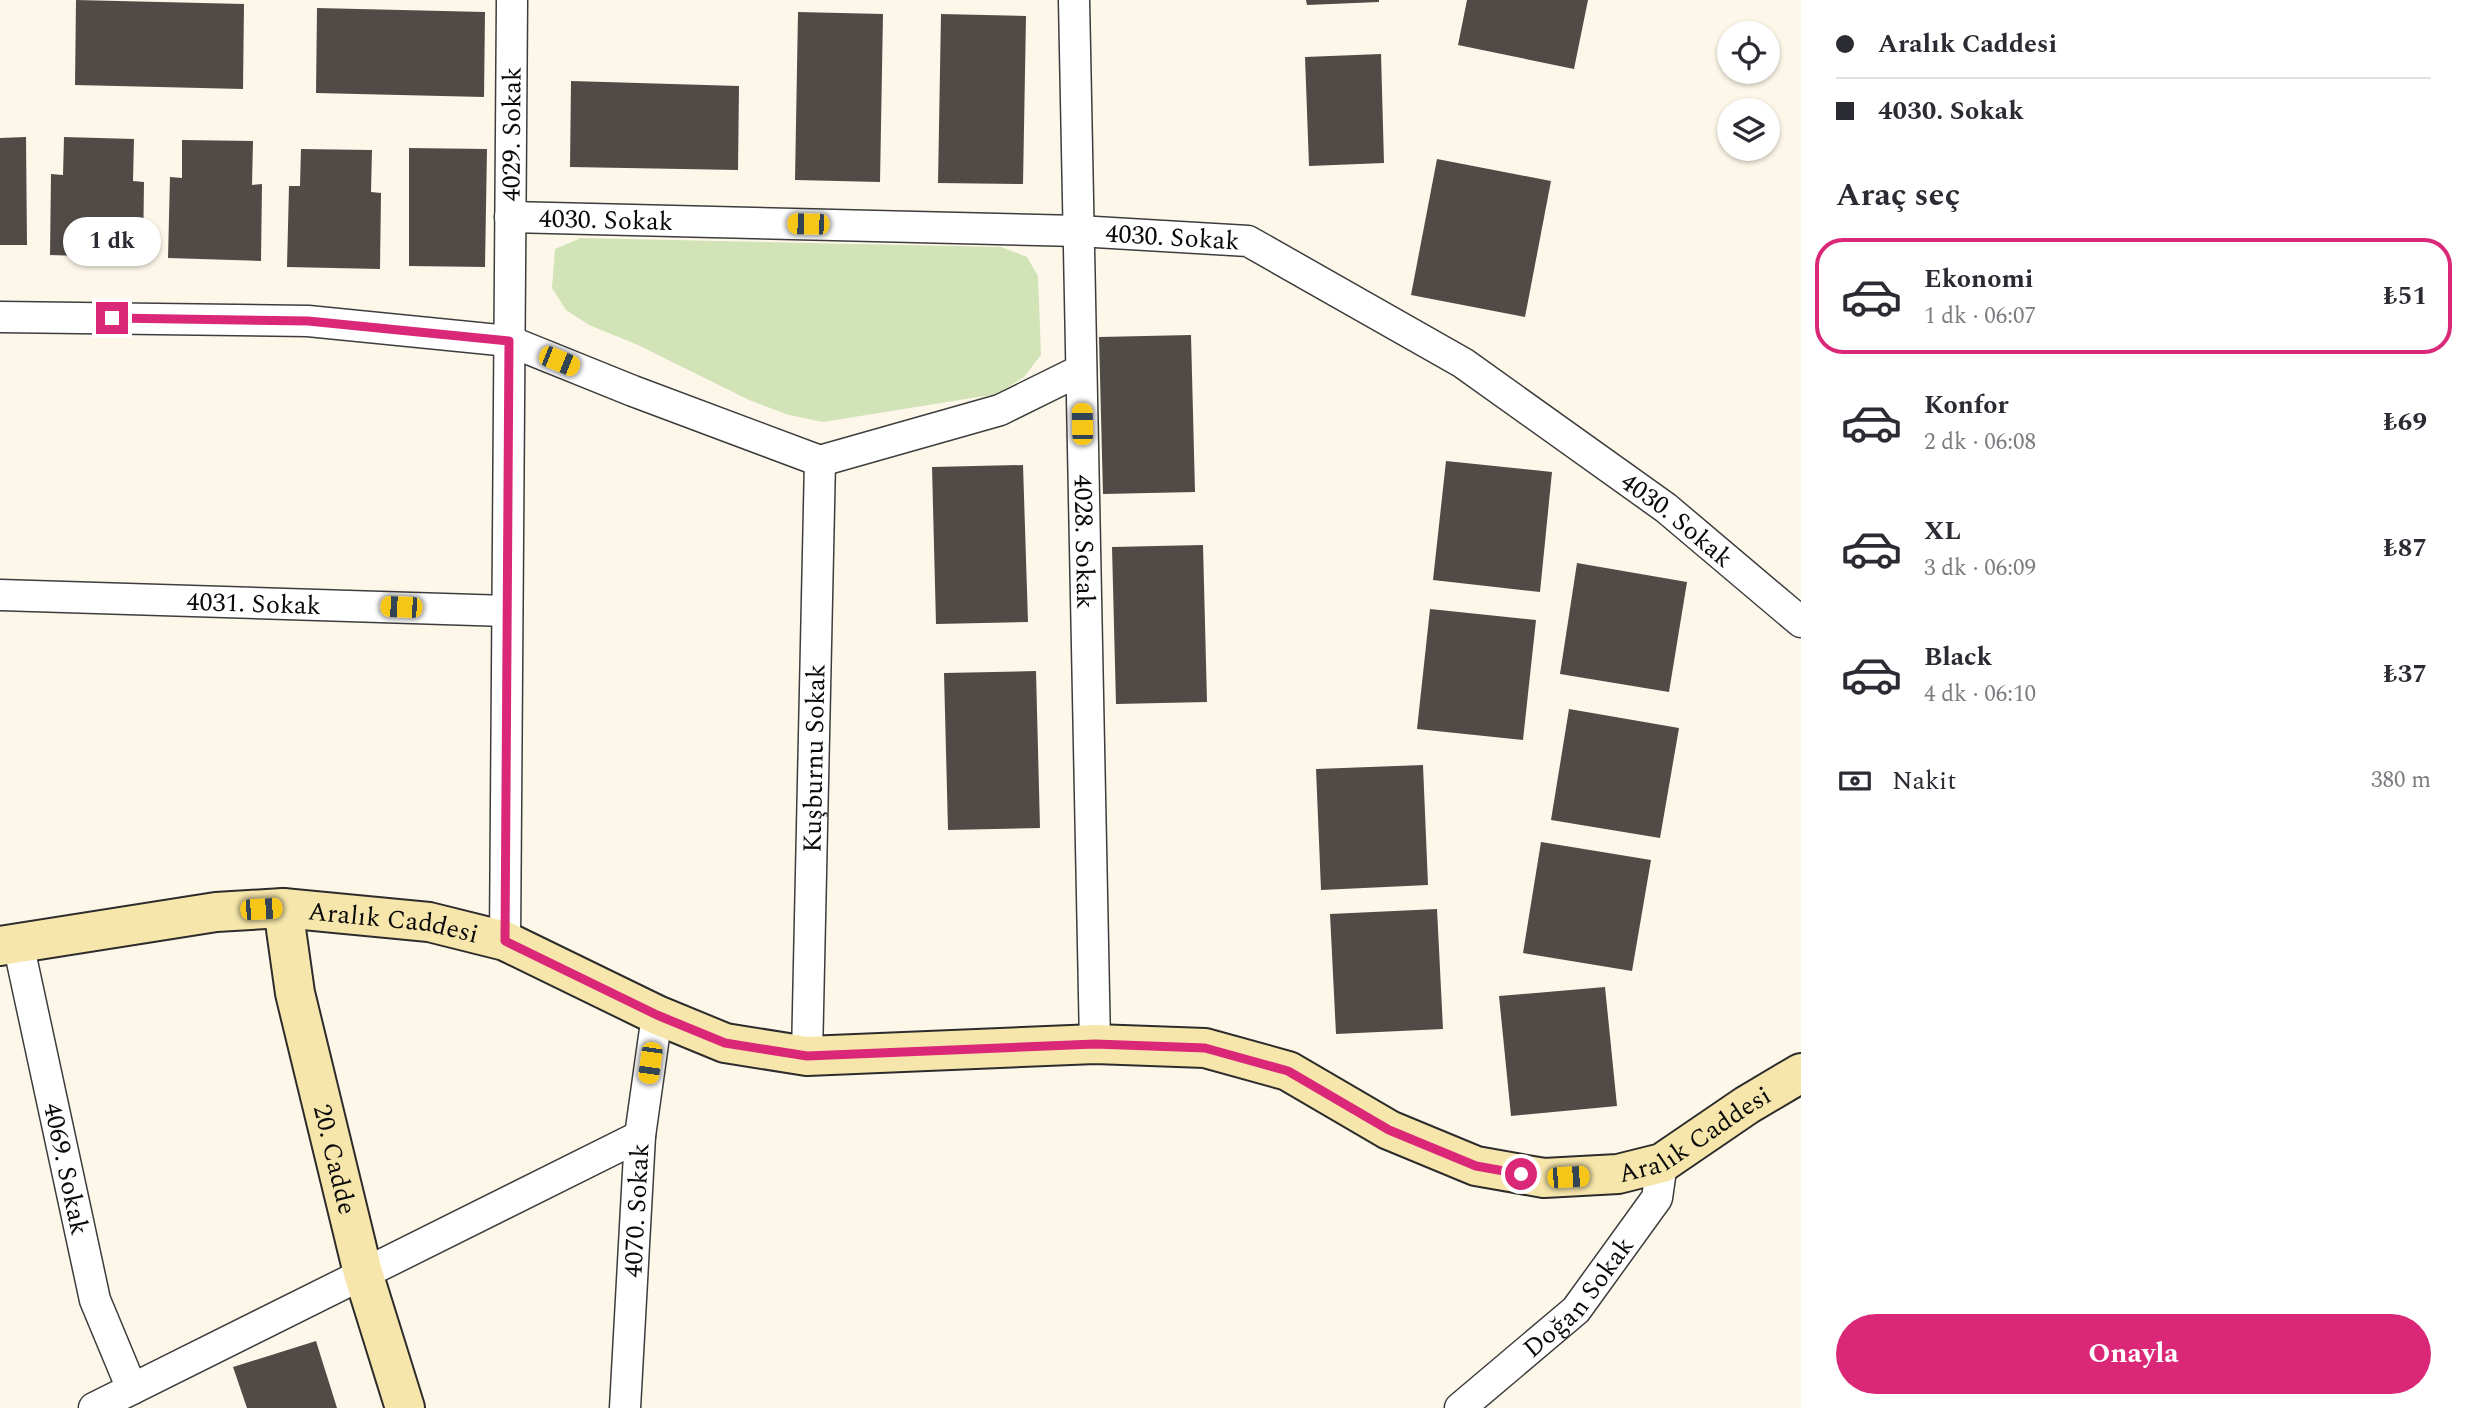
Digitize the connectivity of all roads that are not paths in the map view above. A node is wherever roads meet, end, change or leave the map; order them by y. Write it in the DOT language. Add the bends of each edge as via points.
graph roads {
  1 [pos="512,0"];
  2 [pos="1074,0"];
  3 [pos="510,217"];
  4 [pos="1078,231"];
  5 [pos="0,317"];
  6 [pos="509,341"];
  7 [pos="1081,370"];
  8 [pos="820,461"];
  9 [pos="0,595"];
  10 [pos="508,611"];
  11 [pos="1801,622"];
  12 [pos="283,908"];
  13 [pos="505,941"];
  14 [pos="9,944"];
  15 [pos="657,1015"];
  16 [pos="1095,1044"];
  17 [pos="807,1056"];
  18 [pos="1801,1073"];
  19 [pos="640,1136"];
  20 [pos="1662,1163"];
  21 [pos="363,1273"];
  22 [pos="132,1389"];
  23 [pos="93,1408"];
  24 [pos="405,1408"];
  25 [pos="625,1408"];
  26 [pos="1460,1408"];
  1 -- 3 [label="street, 4029. Sokak"];
  2 -- 4 [label="street, 4028. Sokak"];
  3 -- 4 [label="street, 4030. Sokak"];
  3 -- 6 [label="street, 4029. Sokak"];
  4 -- 7 [label="street, 4028. Sokak"];
  4 -- 11 [label="street, 4030. Sokak" via="1248,241 1463,363 1666,508"];
  5 -- 6 [label="street" via="308,321"];
  6 -- 8 [label="street"];
  6 -- 10 [label="street, 4029. Sokak"];
  7 -- 8 [label="street" via="1000,410"];
  7 -- 16 [label="street, 4028. Sokak"];
  8 -- 17 [label="street, Kuşburnu Sokak"];
  9 -- 10 [label="street, 4031. Sokak"];
  10 -- 13 [label="street, 4029. Sokak"];
  12 -- 13 [label="street, Aralık Caddesi" via="429,922"];
  12 -- 14 [label="street, Aralık Caddesi" via="216,912"];
  12 -- 21 [label="street, 20. Cadde" via="295,993"];
  13 -- 15 [label="street, Aralık Caddesi"];
  14 -- 22 [label="street, 4069. Sokak" via="95,1300"];
  15 -- 17 [label="street, Aralık Caddesi" via="725,1043"];
  15 -- 19 [label="street, 4070. Sokak"];
  16 -- 17 [label="street, Aralık Caddesi"];
  16 -- 20 [label="street, Aralık Caddesi" via="1205,1048 1288,1071 1389,1130 1476,1166 1544,1178 1618,1174"];
  18 -- 20 [label="street, Aralık Caddesi"];
  19 -- 21 [label="street"];
  19 -- 25 [label="street, 4070. Sokak"];
  20 -- 26 [label="street, Doğan Sokak" via="1657,1198 1576,1310"];
  21 -- 22 [label="street"];
  21 -- 24 [label="street, 20. Cadde"];
  22 -- 23 [label="street"];
}
